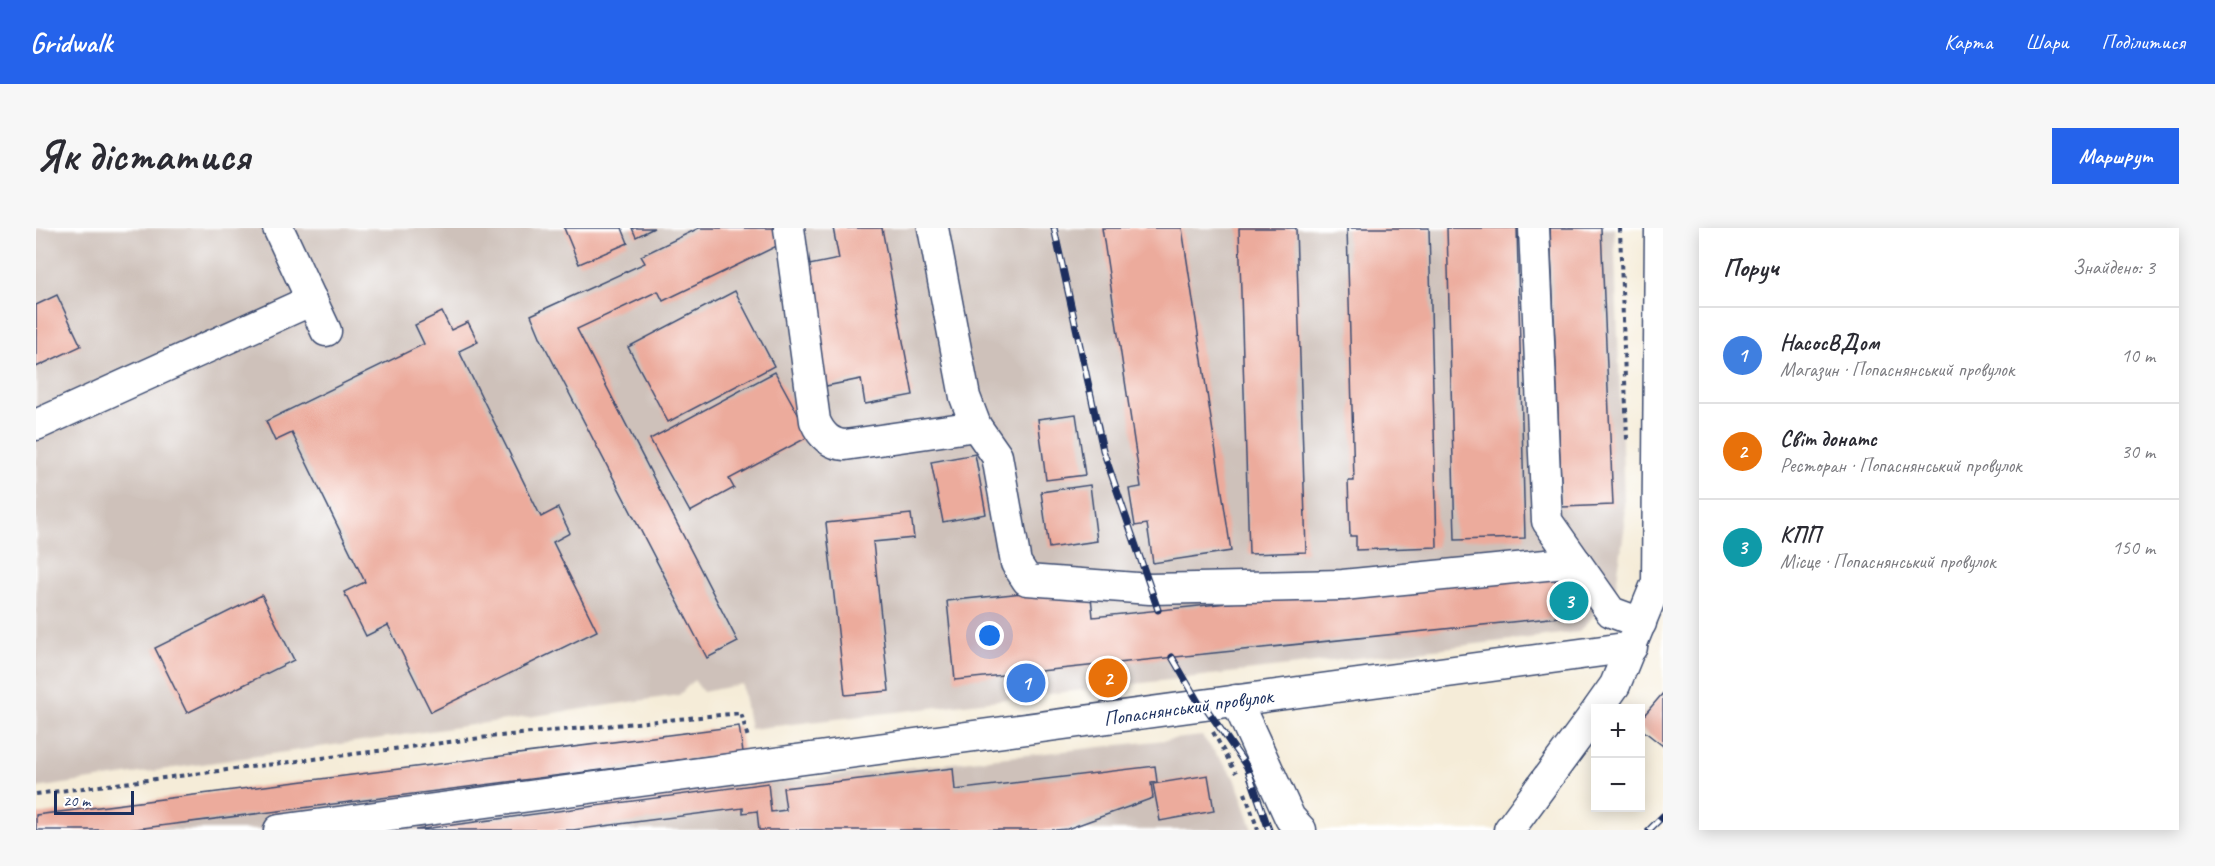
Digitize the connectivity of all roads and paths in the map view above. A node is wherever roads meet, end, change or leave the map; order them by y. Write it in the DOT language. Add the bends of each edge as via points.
graph roads {
  1 [pos="278,228"];
  2 [pos="789,228"];
  3 [pos="933,228"];
  4 [pos="1534,228"];
  5 [pos="1620,228"];
  6 [pos="1660,228"];
  7 [pos="312,300"];
  8 [pos="326,331"];
  9 [pos="1661,361"];
  10 [pos="36,425"];
  11 [pos="976,426"];
  12 [pos="1628,443"];
  13 [pos="1660,541"];
  14 [pos="1576,562"];
  15 [pos="1637,635"];
  16 [pos="1236,700"];
  17 [pos="1601,704"];
  18 [pos="1192,706"];
  19 [pos="1591,718"];
  20 [pos="749,766"];
  21 [pos="1237,775"];
  22 [pos="1242,785"];
  23 [pos="36,794"];
  24 [pos="279,830"];
  25 [pos="1258,830"];
  26 [pos="1301,830"];
  27 [pos="1509,830"];
  1 -- 7 [label="street"];
  2 -- 11 [label="street" via="815,421 820,431 829,440 845,445"];
  3 -- 11 [label="street" via="965,398"];
  4 -- 14 [label="street" via="1547,520"];
  5 -- 12 [label="path"];
  6 -- 9 [label="street"];
  7 -- 8 [label="street"];
  7 -- 10 [label="street"];
  9 -- 13 [label="street"];
  11 -- 14 [label="street" via="997,456 1016,563 1027,580 1150,588 1343,585"];
  13 -- 15 [label="street" via="1657,582"];
  14 -- 15 [label="street" via="1611,612"];
  15 -- 16 [label="street, Попаснянський провулок"];
  15 -- 17 [label="street" via="1615,685"];
  16 -- 18 [label="street, Попаснянський провулок"];
  16 -- 26 [label="street" via="1290,818"];
  18 -- 20 [label="street, Попаснянський провулок"];
  18 -- 21 [label="path" via="1211,728"];
  19 -- 27 [label="street"];
  20 -- 23 [label="path" via="741,712 489,737"];
  20 -- 24 [label="street, Попаснянський провулок"];
  22 -- 25 [label="path"];
}
